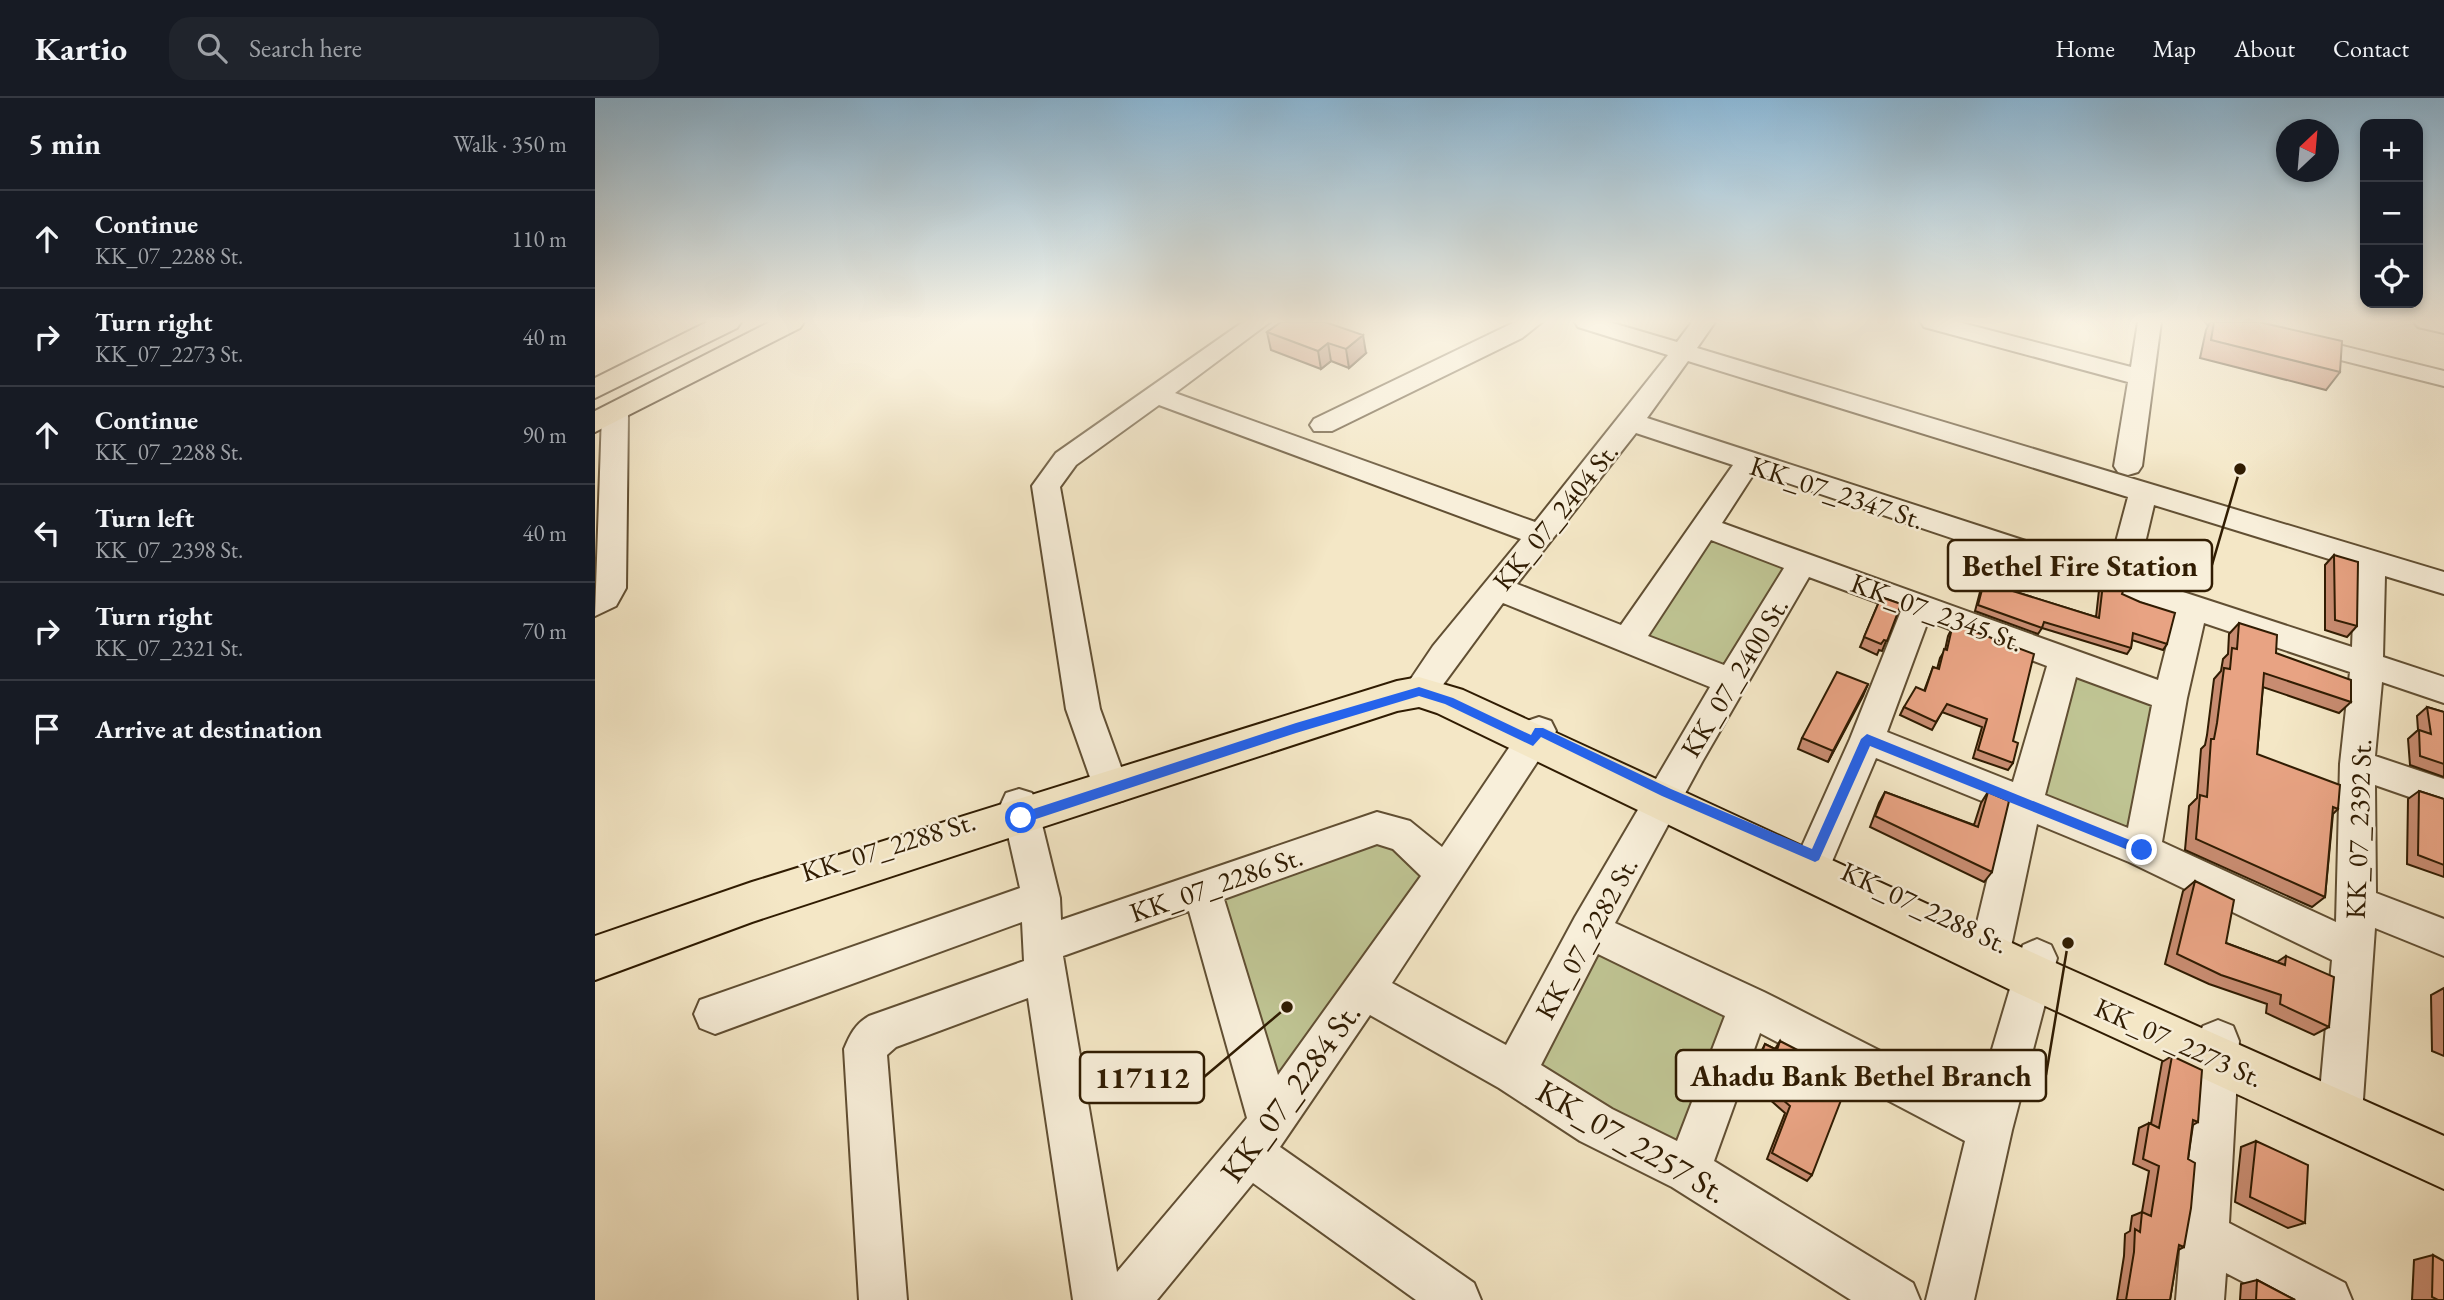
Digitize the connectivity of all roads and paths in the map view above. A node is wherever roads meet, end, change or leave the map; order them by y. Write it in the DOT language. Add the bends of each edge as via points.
graph roads {
  1 [pos="615,378"];
  2 [pos="682,378"];
  3 [pos="1183,378"];
  4 [pos="1420,378"];
  5 [pos="1663,378"];
  6 [pos="1819,378"];
  7 [pos="1837,378"];
  8 [pos="2142,378"];
  9 [pos="595,389"];
  10 [pos="1159,396"];
  11 [pos="605,418"];
  12 [pos="1631,422"];
  13 [pos="1323,425"];
  14 [pos="1748,463"];
  15 [pos="2128,466"];
  16 [pos="2144,490"];
  17 [pos="2181,492"];
  18 [pos="1704,527"];
  19 [pos="1540,536"];
  20 [pos="2369,550"];
  21 [pos="2444,562"];
  22 [pos="1802,563"];
  23 [pos="2444,583"];
  24 [pos="2120,585"];
  25 [pos="1496,588"];
  26 [pos="595,605"];
  27 [pos="1918,606"];
  28 [pos="2192,609"];
  29 [pos="1628,640"];
  30 [pos="2065,658"];
  31 [pos="2367,664"];
  32 [pos="1729,681"];
  33 [pos="1423,686"];
  34 [pos="2444,690"];
  35 [pos="2170,698"];
  36 [pos="1536,736"];
  37 [pos="1867,739"];
  38 [pos="2357,764"];
  39 [pos="1109,782"];
  40 [pos="2444,794"];
  41 [pos="1663,798"];
  42 [pos="2024,804"];
  43 [pos="1020,811"];
  44 [pos="2142,850"];
  45 [pos="1812,864"];
  46 [pos="1444,875"];
  47 [pos="1202,890"];
  48 [pos="1041,898"];
  49 [pos="2357,903"];
  50 [pos="1589,930"];
  51 [pos="2444,938"];
  52 [pos="595,941"];
  53 [pos="1992,948"];
  54 [pos="2354,950"];
  55 [pos="595,958"];
  56 [pos="1044,959"];
  57 [pos="2036,968"];
  58 [pos="1364,990"];
  59 [pos="1749,1006"];
  60 [pos="715,1014"];
  61 [pos="2218,1049"];
  62 [pos="1514,1073"];
  63 [pos="2339,1105"];
  64 [pos="1990,1130"];
  65 [pos="1260,1138"];
  66 [pos="2444,1144"];
  67 [pos="2444,1163"];
  68 [pos="1688,1171"];
  69 [pos="2206,1237"];
  70 [pos="883,1300"];
  71 [pos="1097,1300"];
  72 [pos="1125,1300"];
  73 [pos="1457,1300"];
  74 [pos="1896,1300"];
  75 [pos="1950,1300"];
  76 [pos="2200,1300"];
  77 [pos="2328,1300"];
  1 -- 9 [label="main road"];
  2 -- 11 [label="main road"];
  3 -- 10 [label="street"];
  4 -- 13 [label="street"];
  5 -- 12 [label="street, KK_07_2404 St."];
  6 -- 16 [label="street"];
  7 -- 15 [label="street"];
  8 -- 15 [label="street"];
  10 -- 19 [label="street"];
  10 -- 39 [label="street" via="1066,459 1046,486 1083,709"];
  11 -- 26 [label="street" via="611,588"];
  12 -- 14 [label="street, KK_07_2347 St."];
  12 -- 19 [label="street, KK_07_2404 St."];
  14 -- 18 [label="street"];
  14 -- 24 [label="street, KK_07_2347 St."];
  15 -- 17 [label="street"];
  16 -- 17 [label="street"];
  16 -- 24 [label="street"];
  17 -- 20 [label="street"];
  18 -- 22 [label="street, KK_07_2345 St."];
  18 -- 29 [label="street"];
  19 -- 25 [label="street, KK_07_2404 St."];
  20 -- 21 [label="street"];
  20 -- 23 [label="street"];
  20 -- 31 [label="street, KK_07_2392 St."];
  22 -- 27 [label="street, KK_07_2345 St."];
  22 -- 32 [label="street, KK_07_2400 St."];
  24 -- 28 [label="street, KK_07_2347 St."];
  25 -- 29 [label="street"];
  25 -- 33 [label="street, KK_07_2404 St."];
  27 -- 30 [label="street, KK_07_2345 St."];
  27 -- 37 [label="street"];
  28 -- 31 [label="street, KK_07_2347 St."];
  28 -- 35 [label="street"];
  29 -- 32 [label="street"];
  30 -- 35 [label="street, KK_07_2345 St."];
  30 -- 42 [label="street"];
  31 -- 34 [label="street, KK_07_2347 St."];
  31 -- 38 [label="street, KK_07_2392 St."];
  32 -- 41 [label="street, KK_07_2400 St."];
  33 -- 36 [label="main road, KK_07_2273 St."];
  33 -- 39 [label="main road, KK_07_2288 St." via="1394,682"];
  35 -- 44 [label="street"];
  36 -- 41 [label="main road, KK_07_2273 St."];
  36 -- 46 [label="street, KK_07_2284 St."];
  37 -- 42 [label="street"];
  37 -- 45 [label="street"];
  38 -- 40 [label="street"];
  38 -- 49 [label="street, KK_07_2392 St."];
  39 -- 43 [label="main road, KK_07_2288 St."];
  41 -- 45 [label="main road, KK_07_2273 St."];
  41 -- 50 [label="street, KK_07_2282 St."];
  42 -- 44 [label="street"];
  42 -- 53 [label="street"];
  43 -- 48 [label="street"];
  43 -- 52 [label="main road, KK_07_2288 St." via="660,917"];
  43 -- 55 [label="main road, KK_07_2288 St."];
  44 -- 54 [label="street"];
  45 -- 53 [label="main road, KK_07_2273 St."];
  46 -- 47 [label="street, KK_07_2286 St." via="1404,834 1391,827"];
  46 -- 58 [label="street, KK_07_2284 St."];
  47 -- 56 [label="street, KK_07_2286 St."];
  47 -- 65 [label="street"];
  48 -- 56 [label="street"];
  48 -- 60 [label="street"];
  49 -- 51 [label="street"];
  49 -- 54 [label="street, KK_07_2392 St."];
  50 -- 59 [label="street"];
  50 -- 62 [label="street, KK_07_2282 St."];
  53 -- 57 [label="main road, KK_07_2273 St."];
  54 -- 63 [label="street, KK_07_2392 St."];
  56 -- 70 [label="street, KK_07_2286 St." via="884,1031 866,1049"];
  56 -- 71 [label="street"];
  57 -- 61 [label="main road, KK_07_2273 St."];
  57 -- 64 [label="street"];
  58 -- 62 [label="street, KK_07_2257 St."];
  58 -- 65 [label="street, KK_07_2284 St."];
  59 -- 64 [label="street"];
  59 -- 68 [label="street"];
  61 -- 63 [label="main road, KK_07_2273 St."];
  61 -- 69 [label="street"];
  62 -- 68 [label="street, KK_07_2257 St." via="1596,1125"];
  63 -- 66 [label="main road, KK_07_2273 St."];
  63 -- 67 [label="main road, KK_07_2273 St."];
  64 -- 75 [label="street"];
  65 -- 72 [label="street, KK_07_2284 St."];
  65 -- 73 [label="street"];
  68 -- 74 [label="street, KK_07_2257 St."];
  69 -- 76 [label="street"];
  69 -- 77 [label="street"];
}
